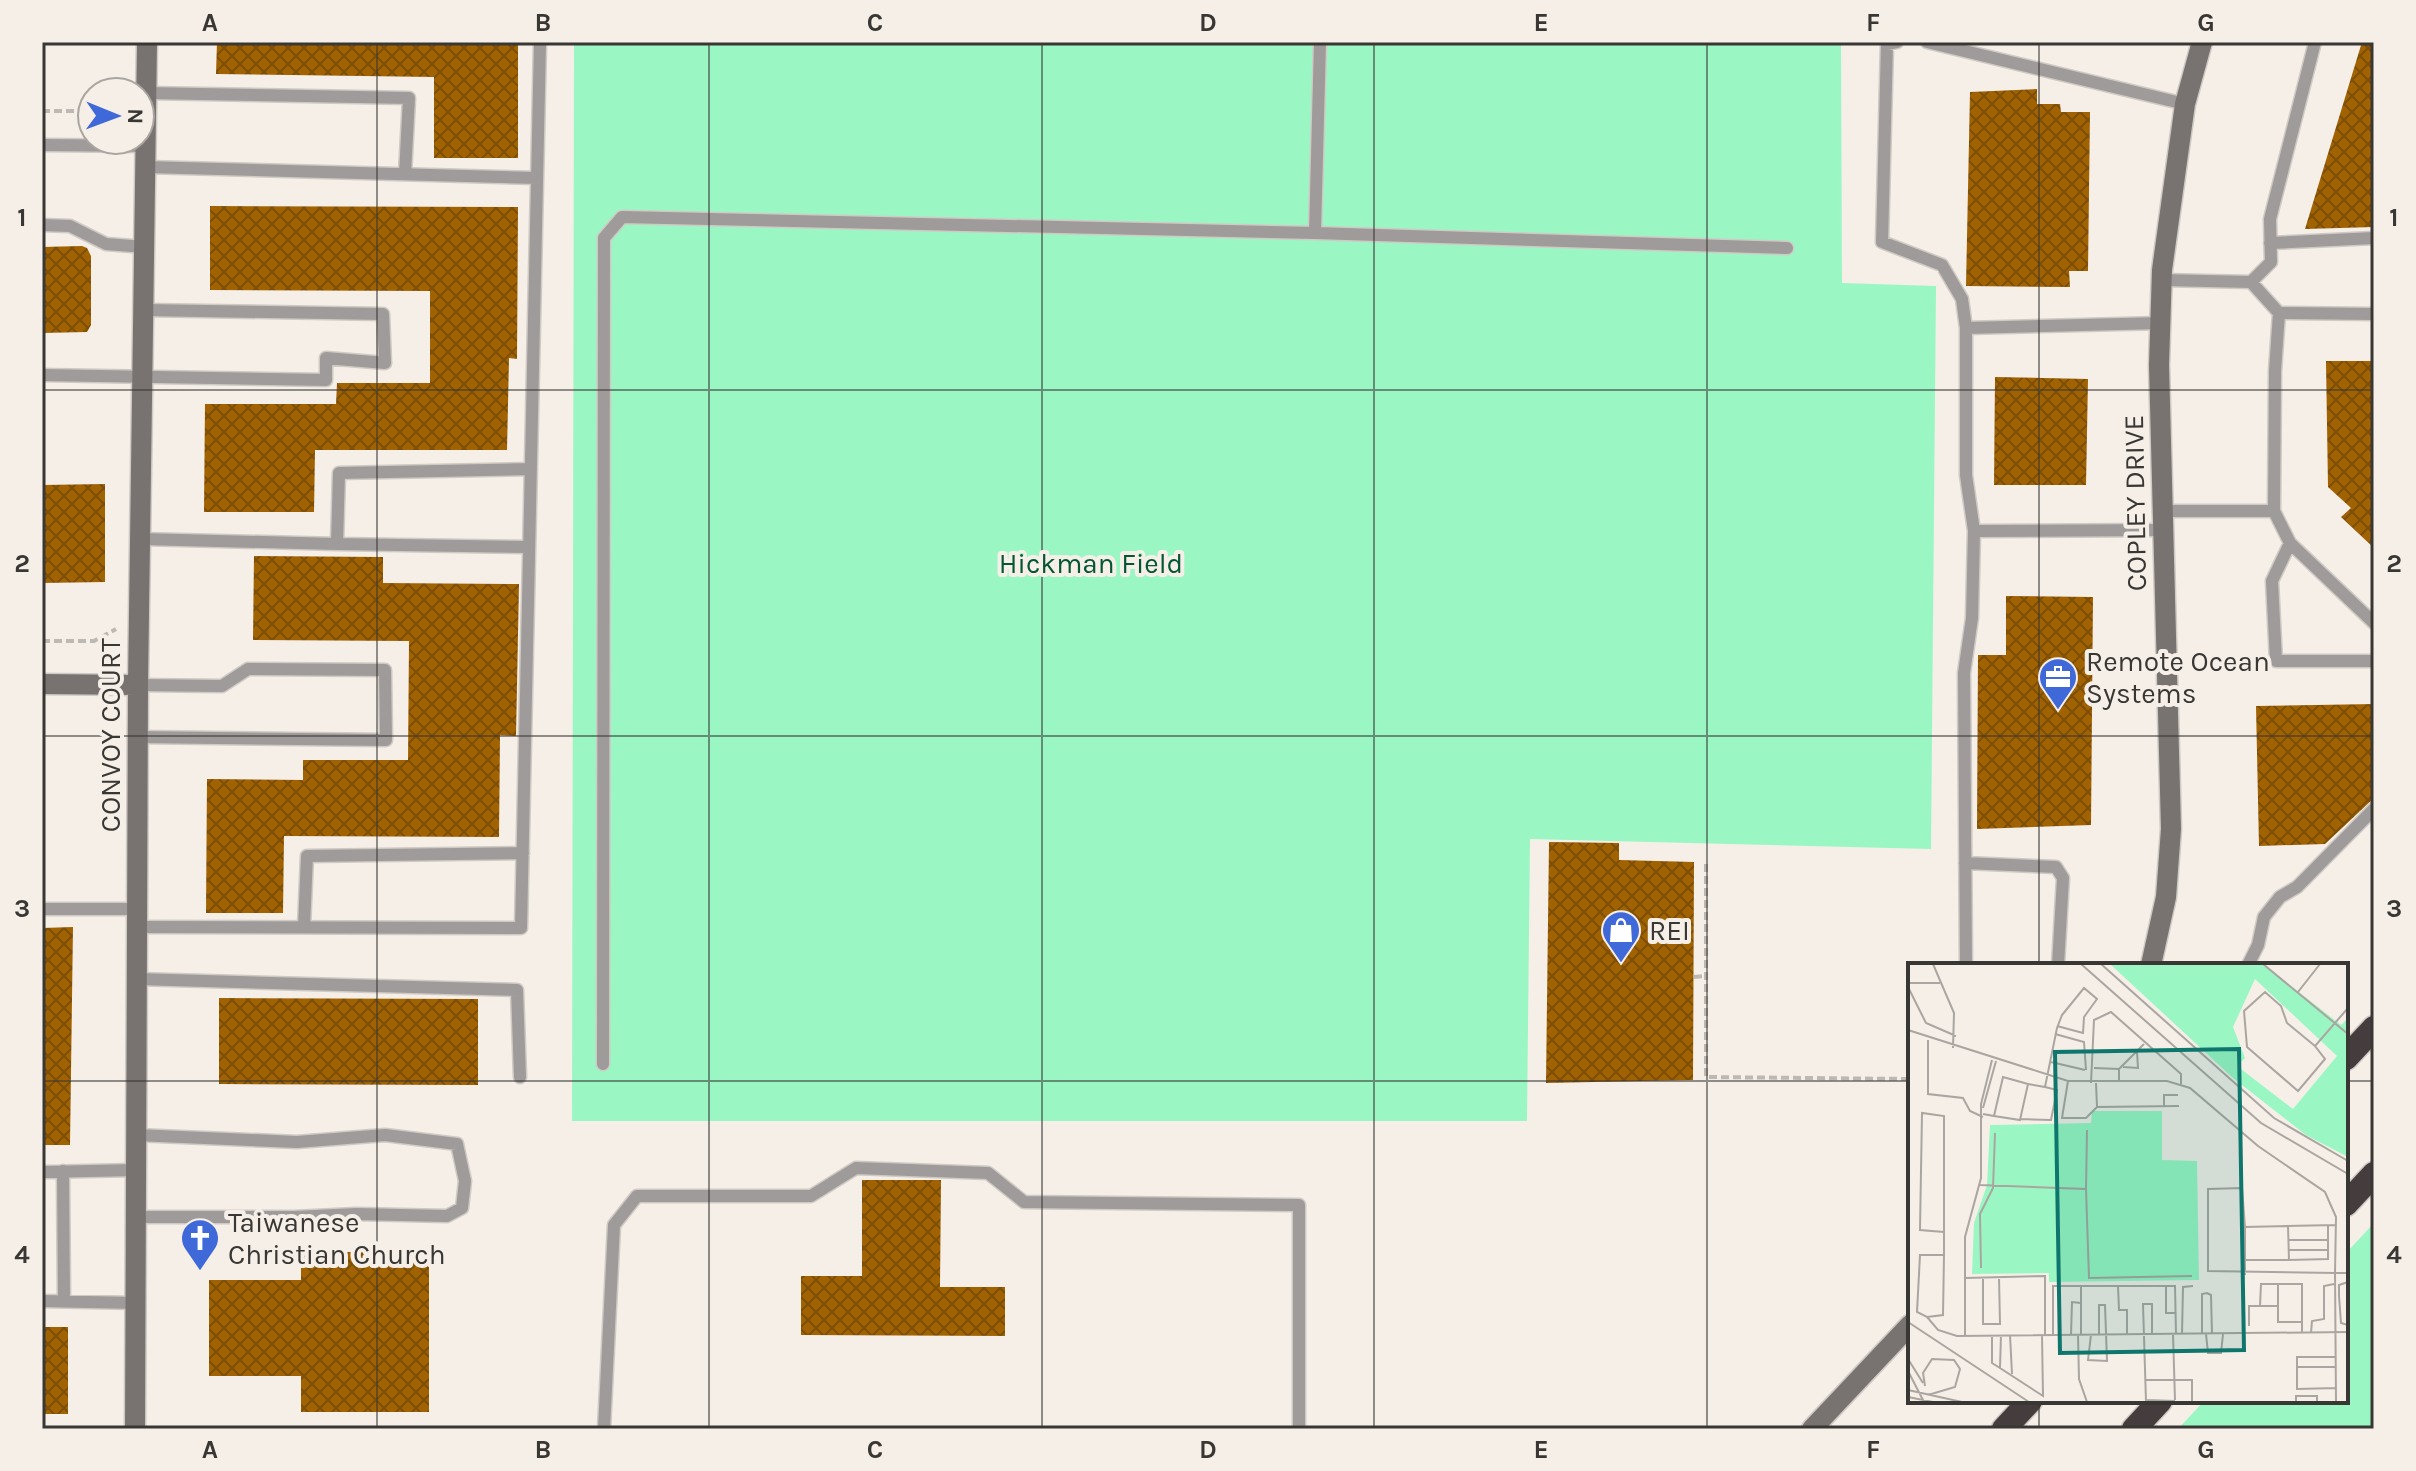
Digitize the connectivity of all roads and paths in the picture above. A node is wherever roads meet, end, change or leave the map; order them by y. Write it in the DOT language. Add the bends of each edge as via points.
graph roads {
  1 [pos="147,42"];
  2 [pos="540,42"];
  3 [pos="1320,42"];
  4 [pos="1897,42"];
  5 [pos="1927,42"];
  6 [pos="2202,42"];
  7 [pos="2315,42"];
  8 [pos="147,76"];
  9 [pos="156,93"];
  10 [pos="2185,104"];
  11 [pos="42,111"];
  12 [pos="76,111"];
  13 [pos="42,145"];
  14 [pos="76,145"];
  15 [pos="146,156"];
  16 [pos="146,167"];
  17 [pos="405,174"];
  18 [pos="537,178"];
  19 [pos="42,225"];
  20 [pos="1315,233"];
  21 [pos="2374,238"];
  22 [pos="2270,243"];
  23 [pos="145,247"];
  24 [pos="1787,248"];
  25 [pos="2162,280"];
  26 [pos="2251,282"];
  27 [pos="144,310"];
  28 [pos="2279,313"];
  29 [pos="2374,314"];
  30 [pos="2161,323"];
  31 [pos="1966,328"];
  32 [pos="42,375"];
  33 [pos="143,377"];
  34 [pos="531,469"];
  35 [pos="2274,511"];
  36 [pos="2163,520"];
  37 [pos="1974,531"];
  38 [pos="142,539"];
  39 [pos="2290,543"];
  40 [pos="337,544"];
  41 [pos="529,547"];
  42 [pos="2374,623"];
  43 [pos="42,641"];
  44 [pos="94,641"];
  45 [pos="2374,661"];
  46 [pos="42,684"];
  47 [pos="138,685"];
  48 [pos="138,737"];
  49 [pos="2374,809"];
  50 [pos="523,853"];
  51 [pos="1965,863"];
  52 [pos="1706,864"];
  53 [pos="42,909"];
  54 [pos="137,918"];
  55 [pos="304,927"];
  56 [pos="1966,963"];
  57 [pos="2058,963"];
  58 [pos="2151,963"];
  59 [pos="2249,963"];
  60 [pos="1706,976"];
  61 [pos="1694,977"];
  62 [pos="137,979"];
  63 [pos="2374,1028"];
  64 [pos="2348,1056"];
  65 [pos="603,1064"];
  66 [pos="520,1077"];
  67 [pos="1908,1079"];
  68 [pos="136,1135"];
  69 [pos="136,1170"];
  70 [pos="63,1171"];
  71 [pos="42,1172"];
  72 [pos="2374,1174"];
  73 [pos="2348,1202"];
  74 [pos="136,1217"];
  75 [pos="42,1301"];
  76 [pos="64,1301"];
  77 [pos="135,1303"];
  78 [pos="1908,1327"];
  79 [pos="2028,1403"];
  80 [pos="2158,1403"];
  81 [pos="135,1429"];
  82 [pos="604,1429"];
  83 [pos="1299,1429"];
  84 [pos="1812,1429"];
  85 [pos="2004,1429"];
  86 [pos="2134,1429"];
  1 -- 8 [label="street, CONVOY COURT"];
  2 -- 18 [label="lane"];
  3 -- 20 [label="lane"];
  4 -- 31 [label="lane" via="1887,44 1882,242 1942,265 1962,299"];
  5 -- 10 [label="lane"];
  6 -- 10 [label="street, COPLEY DRIVE"];
  7 -- 22 [label="lane" via="2270,219"];
  9 -- 17 [label="lane" via="409,98"];
  10 -- 25 [label="street, COPLEY DRIVE"];
  11 -- 12 [label="path"];
  13 -- 14 [label="lane"];
  15 -- 16 [label="street, CONVOY COURT"];
  16 -- 17 [label="lane"];
  16 -- 23 [label="street, CONVOY COURT"];
  17 -- 18 [label="lane"];
  18 -- 34 [label="lane"];
  19 -- 23 [label="lane" via="70,226 106,244"];
  20 -- 24 [label="lane"];
  20 -- 65 [label="lane" via="622,217 604,238"];
  21 -- 22 [label="lane"];
  22 -- 26 [label="lane" via="2271,262"];
  23 -- 27 [label="street, CONVOY COURT"];
  25 -- 26 [label="lane"];
  25 -- 30 [label="street, COPLEY DRIVE"];
  26 -- 28 [label="lane"];
  27 -- 33 [label="street, CONVOY COURT"];
  27 -- 33 [label="lane" via="383,314 385,363 326,358 326,380"];
  28 -- 29 [label="lane"];
  28 -- 35 [label="lane"];
  30 -- 31 [label="lane"];
  30 -- 36 [label="street, COPLEY DRIVE"];
  31 -- 37 [label="lane" via="1966,475"];
  32 -- 33 [label="lane"];
  33 -- 38 [label="street, CONVOY COURT"];
  34 -- 40 [label="lane" via="339,473"];
  34 -- 41 [label="lane"];
  35 -- 36 [label="lane"];
  35 -- 39 [label="lane"];
  36 -- 37 [label="lane"];
  36 -- 58 [label="street, COPLEY DRIVE" via="2171,829 2166,897"];
  37 -- 51 [label="lane" via="1972,618 1964,673"];
  38 -- 40 [label="lane"];
  38 -- 47 [label="street, CONVOY COURT"];
  39 -- 42 [label="lane"];
  39 -- 45 [label="lane" via="2272,581 2276,661"];
  40 -- 41 [label="lane"];
  41 -- 50 [label="lane"];
  43 -- 44 [label="path"];
  46 -- 47 [label="street"];
  47 -- 48 [label="street, CONVOY COURT"];
  47 -- 48 [label="lane" via="222,686 248,669 385,670 386,740"];
  48 -- 54 [label="street, CONVOY COURT"];
  49 -- 59 [label="lane" via="2297,887 2280,897 2264,917"];
  50 -- 55 [label="lane" via="307,856"];
  50 -- 55 [label="lane" via="521,928"];
  51 -- 56 [label="lane"];
  51 -- 57 [label="lane" via="2056,867 2063,878"];
  52 -- 60 [label="path"];
  53 -- 54 [label="lane"];
  54 -- 55 [label="lane"];
  54 -- 62 [label="street, CONVOY COURT"];
  60 -- 61 [label="path"];
  60 -- 67 [label="path" via="1706,1077"];
  62 -- 66 [label="lane" via="517,990"];
  62 -- 68 [label="street, CONVOY COURT"];
  63 -- 64 [label="highway"];
  68 -- 69 [label="street, CONVOY COURT"];
  68 -- 74 [label="lane" via="297,1142 385,1135 457,1144 465,1181 462,1208 447,1216"];
  69 -- 70 [label="lane"];
  69 -- 74 [label="street, CONVOY COURT"];
  70 -- 71 [label="lane"];
  70 -- 76 [label="lane"];
  72 -- 73 [label="highway"];
  74 -- 77 [label="street, CONVOY COURT"];
  75 -- 76 [label="lane"];
  76 -- 77 [label="lane"];
  77 -- 81 [label="street, CONVOY COURT"];
  78 -- 84 [label="street"];
  79 -- 85 [label="highway"];
  80 -- 86 [label="highway"];
  82 -- 83 [label="lane" via="614,1225 637,1196 811,1196 856,1168 988,1173 1024,1202 1299,1205"];
}
